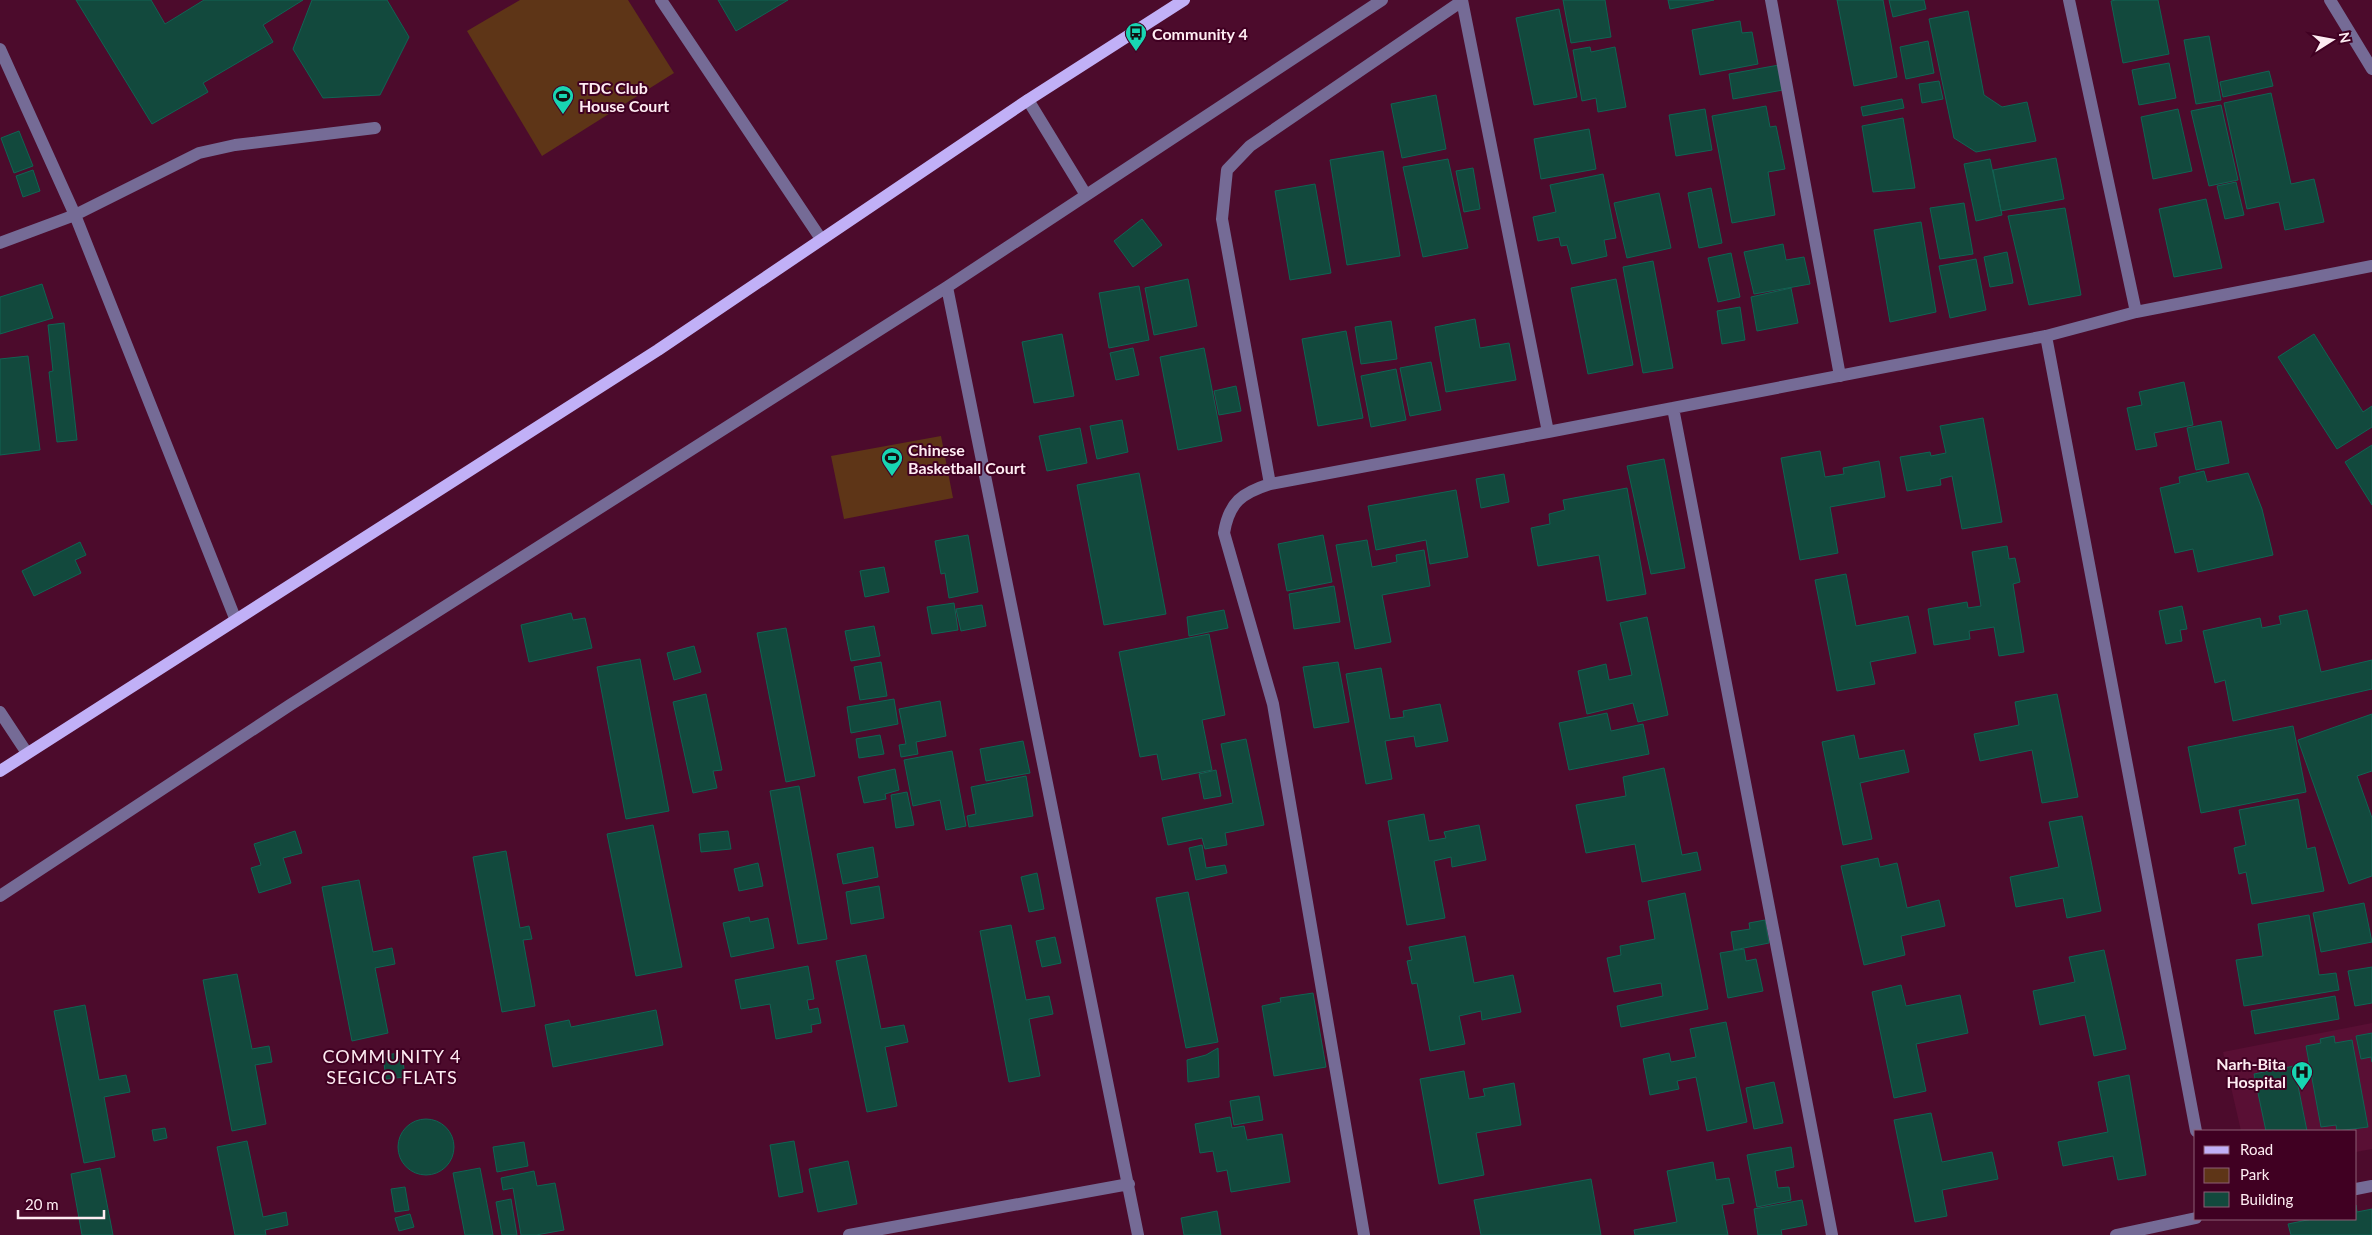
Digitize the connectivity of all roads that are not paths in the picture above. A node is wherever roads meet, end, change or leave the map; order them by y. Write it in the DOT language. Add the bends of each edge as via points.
graph roads {
  1 [pos="661,0"];
  2 [pos="1184,0"];
  3 [pos="1382,0"];
  4 [pos="1462,0"];
  5 [pos="1771,0"];
  6 [pos="2070,0"];
  7 [pos="2330,0"];
  8 [pos="0,49"];
  9 [pos="2372,69"];
  10 [pos="1028,100"];
  11 [pos="375,128"];
  12 [pos="1086,195"];
  13 [pos="75,215"];
  14 [pos="821,239"];
  15 [pos="0,243"];
  16 [pos="2372,266"];
  17 [pos="947,287"];
  18 [pos="2136,312"];
  19 [pos="2046,336"];
  20 [pos="1840,376"];
  21 [pos="1673,408"];
  22 [pos="1548,432"];
  23 [pos="1270,484"];
  24 [pos="235,618"];
  25 [pos="0,712"];
  26 [pos="27,753"];
  27 [pos="0,770"];
  28 [pos="0,896"];
  29 [pos="2196,1130"];
  30 [pos="1129,1184"];
  31 [pos="2372,1186"];
  32 [pos="2357,1189"];
  33 [pos="2194,1218"];
  34 [pos="849,1235"];
  35 [pos="1138,1235"];
  36 [pos="1364,1235"];
  37 [pos="1832,1235"];
  38 [pos="2116,1235"];
  1 -- 14 [label="street"];
  2 -- 10 [label="main road"];
  3 -- 12 [label="street"];
  4 -- 22 [label="street"];
  4 -- 23 [label="street" via="1250,146 1227,170 1222,219"];
  5 -- 20 [label="street"];
  6 -- 18 [label="street"];
  7 -- 9 [label="street"];
  8 -- 13 [label="street"];
  10 -- 12 [label="street"];
  10 -- 14 [label="main road"];
  11 -- 13 [label="street" via="234,145 199,153"];
  12 -- 17 [label="street"];
  13 -- 15 [label="street"];
  13 -- 24 [label="street"];
  14 -- 24 [label="main road" via="658,350"];
  16 -- 18 [label="street"];
  17 -- 28 [label="street" via="298,700"];
  17 -- 30 [label="street"];
  18 -- 19 [label="street"];
  19 -- 20 [label="street"];
  19 -- 29 [label="street"];
  20 -- 21 [label="street"];
  21 -- 22 [label="street"];
  21 -- 37 [label="street"];
  22 -- 23 [label="street"];
  23 -- 36 [label="street" via="1243,495 1227,516 1224,533 1273,704"];
  24 -- 26 [label="main road"];
  25 -- 26 [label="street"];
  26 -- 27 [label="main road"];
  30 -- 34 [label="street"];
  30 -- 35 [label="street"];
  31 -- 32 [label="street"];
  33 -- 38 [label="street"];
}
